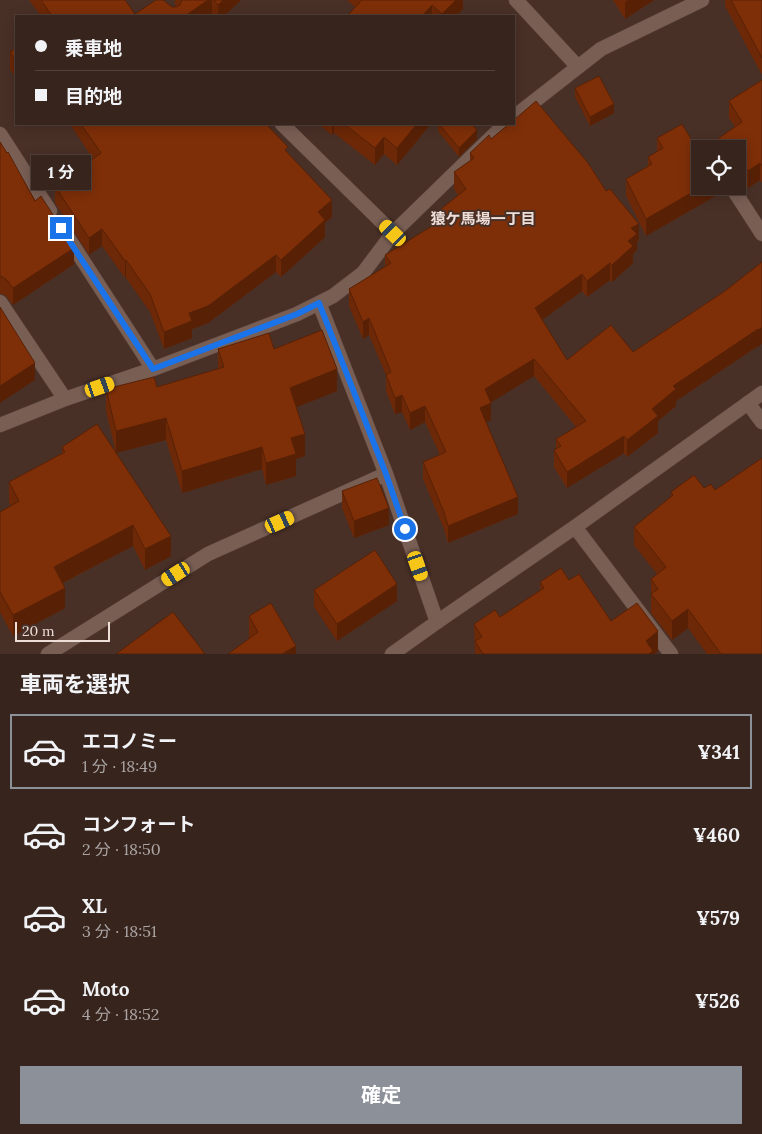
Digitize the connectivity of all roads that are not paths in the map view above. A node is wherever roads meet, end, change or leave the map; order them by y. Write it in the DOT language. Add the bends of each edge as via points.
graph roads {
  1 [pos="516,0"];
  2 [pos="702,0"];
  3 [pos="578,67"];
  4 [pos="515,116"];
  5 [pos="283,125"];
  6 [pos="504,125"];
  7 [pos="0,134"];
  8 [pos="737,195"];
  9 [pos="393,233"];
  10 [pos="762,234"];
  11 [pos="0,302"];
  12 [pos="319,303"];
  13 [pos="153,369"];
  14 [pos="762,393"];
  15 [pos="65,399"];
  16 [pos="748,403"];
  17 [pos="762,422"];
  18 [pos="0,425"];
  19 [pos="386,474"];
  20 [pos="575,527"];
  21 [pos="437,622"];
  22 [pos="48,654"];
  23 [pos="392,654"];
  24 [pos="671,654"];
  1 -- 3 [label="street"];
  2 -- 3 [label="street" via="601,49"];
  3 -- 4 [label="street"];
  5 -- 9 [label="street"];
  6 -- 9 [label="street"];
  7 -- 13 [label="street"];
  8 -- 10 [label="street"];
  9 -- 12 [label="street" via="364,272"];
  11 -- 15 [label="street"];
  12 -- 13 [label="street"];
  12 -- 19 [label="street"];
  13 -- 15 [label="street"];
  14 -- 16 [label="street"];
  15 -- 18 [label="street"];
  16 -- 17 [label="street"];
  16 -- 20 [label="street"];
  19 -- 21 [label="street"];
  19 -- 22 [label="street" via="208,554"];
  20 -- 21 [label="street"];
  20 -- 24 [label="street"];
  21 -- 23 [label="street"];
}
